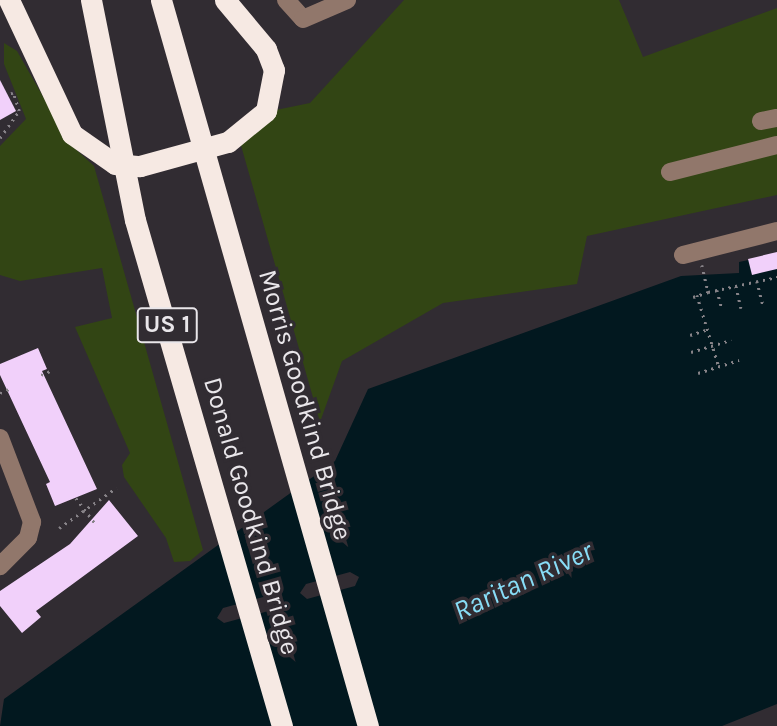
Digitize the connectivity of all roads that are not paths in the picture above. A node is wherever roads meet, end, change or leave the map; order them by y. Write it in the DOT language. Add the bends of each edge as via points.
graph roads {
  1 [pos="9,0"];
  2 [pos="91,0"];
  3 [pos="161,0"];
  4 [pos="225,0"];
  5 [pos="286,0"];
  6 [pos="347,0"];
  7 [pos="0,17"];
  8 [pos="20,33"];
  9 [pos="777,145"];
  10 [pos="670,172"];
  11 [pos="777,231"];
  12 [pos="683,255"];
  13 [pos="0,438"];
  14 [pos="0,566"];
  15 [pos="282,726"];
  16 [pos="368,726"];
  1 -- 8 [label="highway"];
  2 -- 15 [label="highway, Donald Goodkind Bridge / US 1" via="111,120"];
  3 -- 16 [label="highway, Morris Goodkind Bridge"];
  4 -- 8 [label="highway" via="266,49 274,70 266,111 228,142 141,166 115,163 72,134"];
  5 -- 6 [label="street" via="303,19"];
  7 -- 8 [label="highway"];
  9 -- 10 [label="street"];
  11 -- 12 [label="street"];
  13 -- 14 [label="street" via="29,508 28,538"];
}
